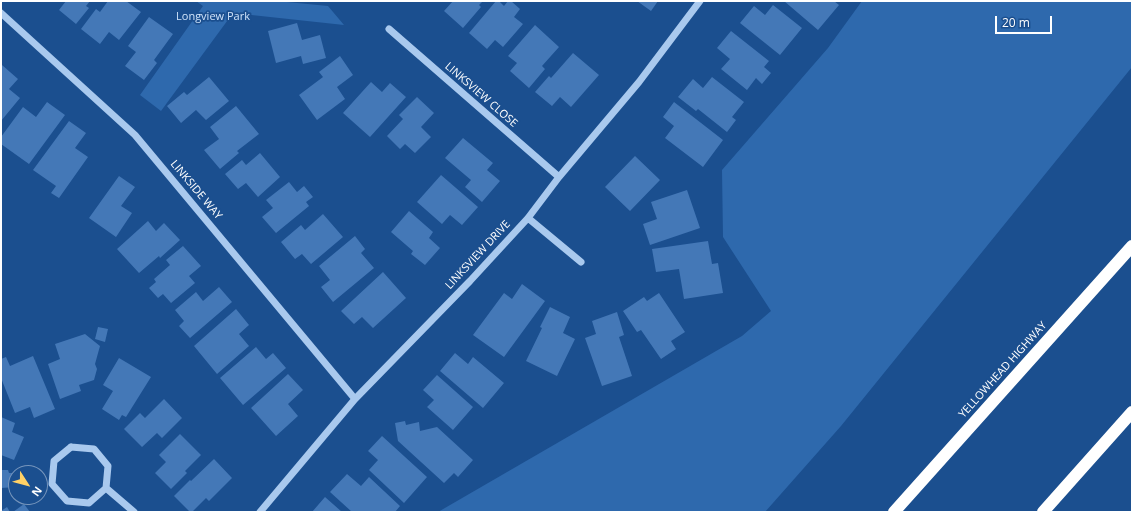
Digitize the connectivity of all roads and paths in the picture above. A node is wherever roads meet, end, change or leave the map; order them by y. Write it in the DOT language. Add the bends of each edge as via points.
graph roads {
  1 [pos="700,1"];
  2 [pos="1,13"];
  3 [pos="389,29"];
  4 [pos="559,177"];
  5 [pos="528,218"];
  6 [pos="1132,246"];
  7 [pos="581,262"];
  8 [pos="355,399"];
  9 [pos="1132,412"];
  10 [pos="106,488"];
  11 [pos="134,512"];
  12 [pos="260,512"];
  13 [pos="894,512"];
  14 [pos="1043,512"];
  1 -- 4 [label="street, LINKSVIEW DRIVE" via="639,82"];
  2 -- 8 [label="street, LINKSIDE WAY" via="135,135"];
  3 -- 4 [label="street, LINKSVIEW CLOSE"];
  4 -- 5 [label="street, LINKSVIEW DRIVE"];
  5 -- 7 [label="street"];
  5 -- 8 [label="street, LINKSVIEW DRIVE"];
  6 -- 13 [label="highway, YELLOWHEAD HIGHWAY"];
  8 -- 12 [label="street, LINKSVIEW DRIVE"];
  9 -- 14 [label="highway"];
  10 -- 10 [label="street" via="108,466 94,449 71,447 54,461 52,484 67,501 89,503"];
  10 -- 11 [label="street"];
}
